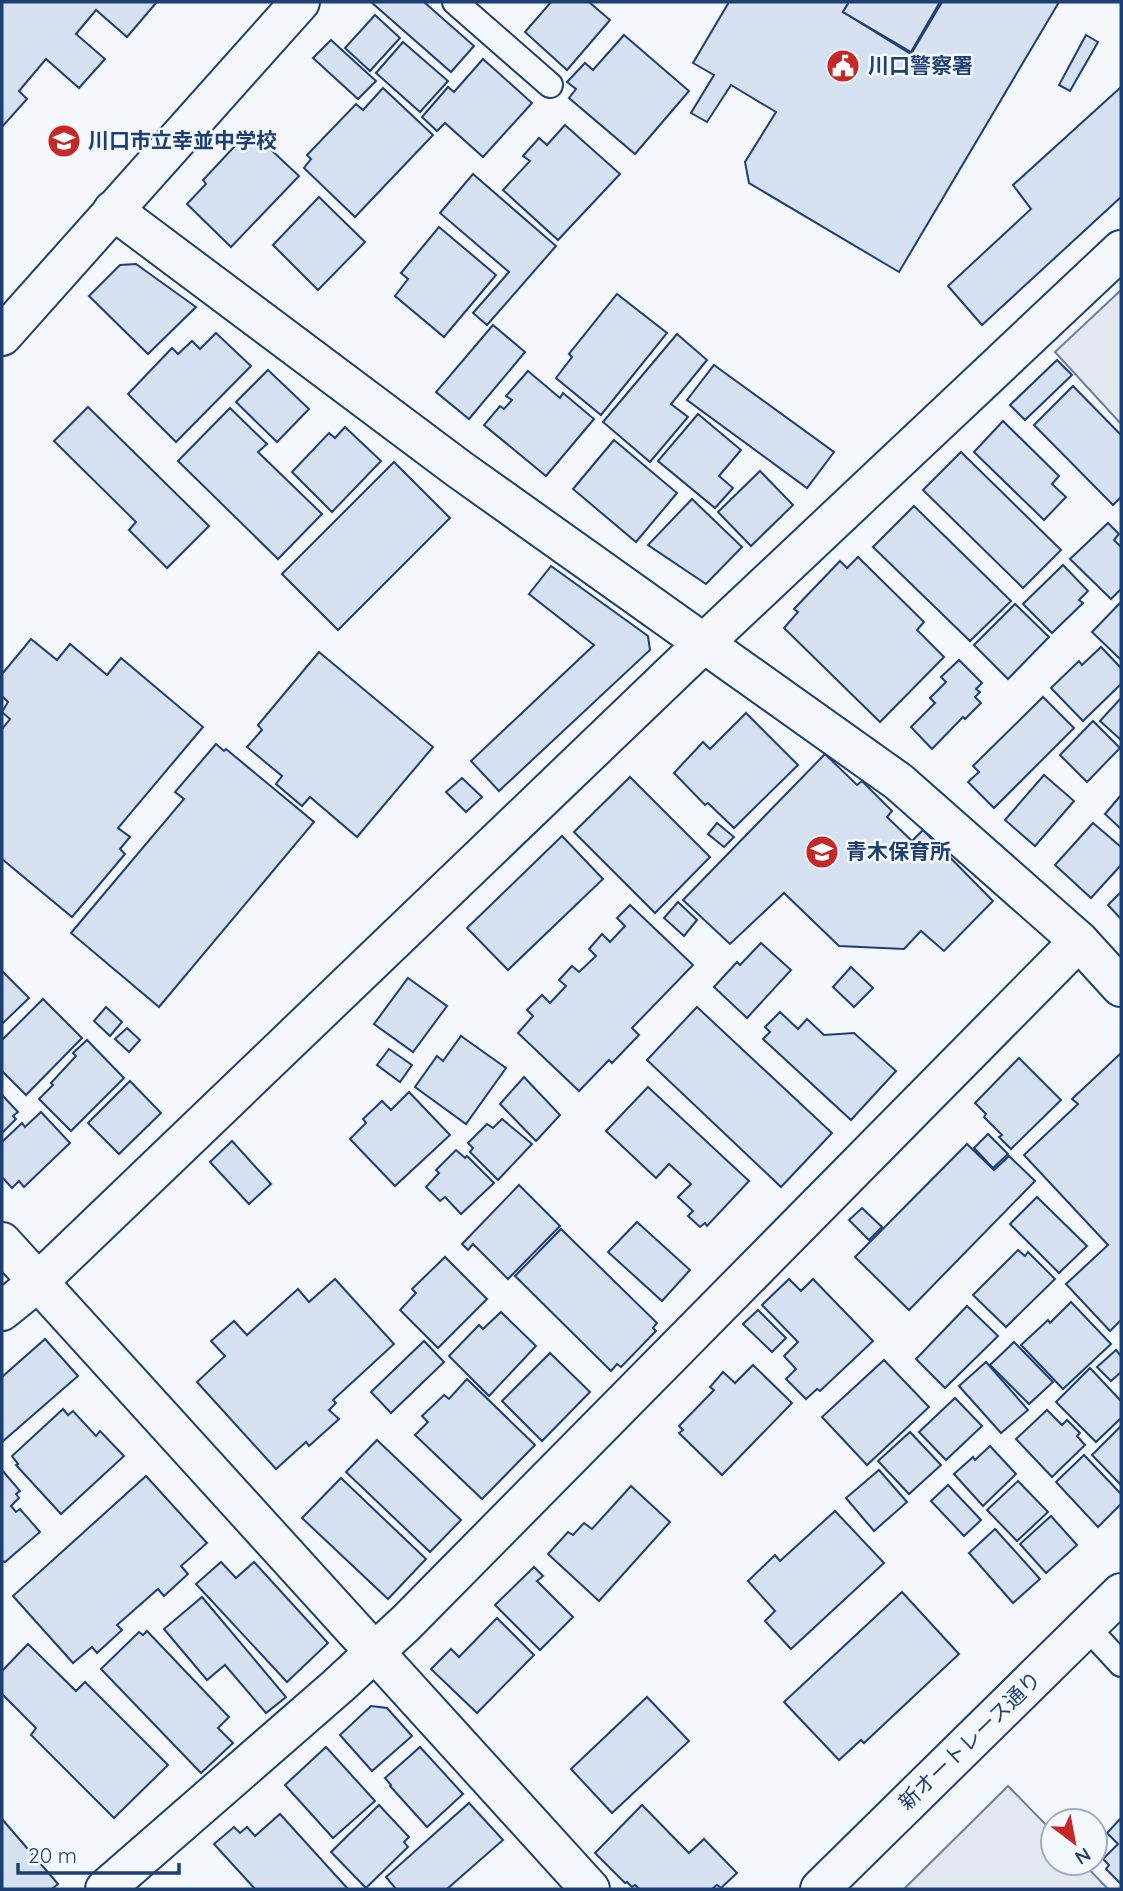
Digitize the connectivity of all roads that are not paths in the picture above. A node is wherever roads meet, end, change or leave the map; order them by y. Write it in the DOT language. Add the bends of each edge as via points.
graph roads {
  1 [pos="300,2"];
  2 [pos="455,2"];
  3 [pos="550,85"];
  4 [pos="113,210"];
  5 [pos="1121,250"];
  6 [pos="2,336"];
  7 [pos="705,642"];
  8 [pos="1079,941"];
  9 [pos="1121,987"];
  10 [pos="2,1242"];
  11 [pos="38,1282"];
  12 [pos="2,1311"];
  13 [pos="1121,1593"];
  14 [pos="1087,1627"];
  15 [pos="376,1652"];
  16 [pos="1121,1664"];
  17 [pos="105,1889"];
  18 [pos="590,1889"];
  19 [pos="820,1889"];
  1 -- 4 [label="street"];
  2 -- 3 [label="lane"];
  4 -- 6 [label="street"];
  4 -- 7 [label="street" via="459,469"];
  5 -- 7 [label="street"];
  7 -- 8 [label="street" via="899,782"];
  7 -- 11 [label="street"];
  8 -- 9 [label="street"];
  8 -- 15 [label="street"];
  10 -- 11 [label="street"];
  11 -- 12 [label="street"];
  11 -- 15 [label="street"];
  13 -- 14 [label="street, 新オートレース通り"];
  14 -- 16 [label="lane"];
  14 -- 19 [label="street, 新オートレース通り"];
  15 -- 17 [label="street"];
  15 -- 18 [label="street"];
}
